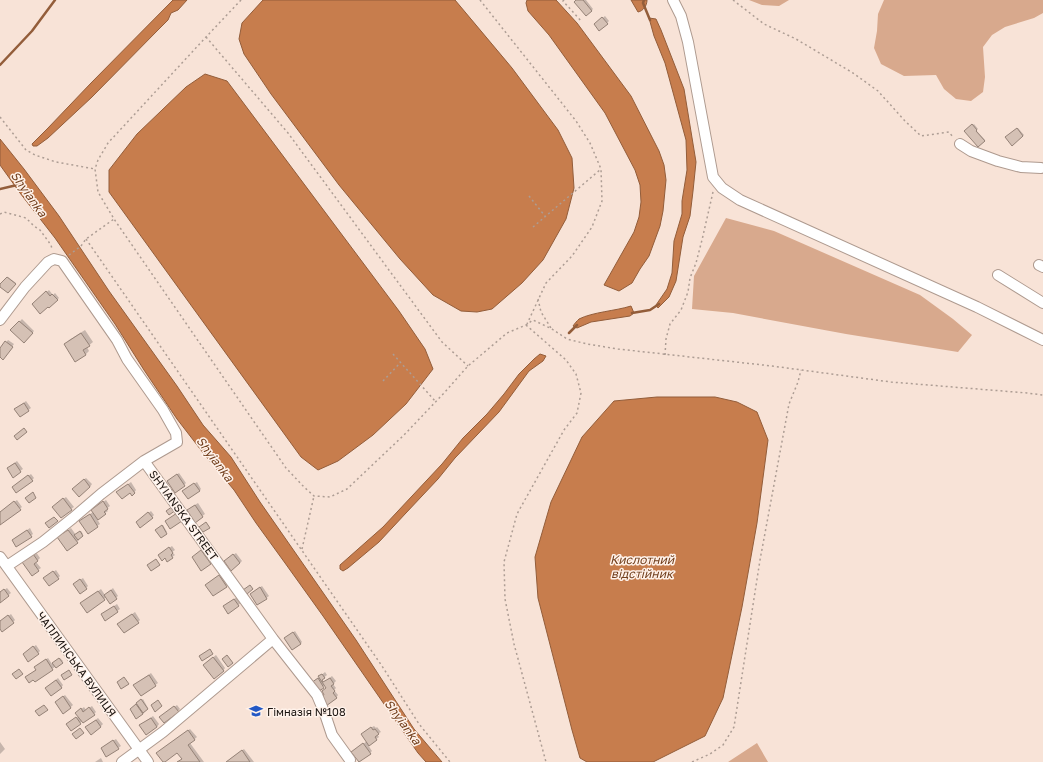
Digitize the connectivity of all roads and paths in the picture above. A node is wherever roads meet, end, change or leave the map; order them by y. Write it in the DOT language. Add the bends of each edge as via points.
graph roads {
  1 [pos="241,0"];
  2 [pos="480,0"];
  3 [pos="564,0"];
  4 [pos="672,0"];
  5 [pos="733,0"];
  6 [pos="582,22"];
  7 [pos="206,37"];
  8 [pos="0,116"];
  9 [pos="960,144"];
  10 [pos="95,169"];
  11 [pos="601,169"];
  12 [pos="1042,170"];
  13 [pos="715,180"];
  14 [pos="529,196"];
  15 [pos="0,214"];
  16 [pos="545,216"];
  17 [pos="114,219"];
  18 [pos="533,227"];
  19 [pos="86,239"];
  20 [pos="58,260"];
  21 [pos="998,274"];
  22 [pos="538,298"];
  23 [pos="1043,303"];
  24 [pos="0,320"];
  25 [pos="526,325"];
  26 [pos="552,329"];
  27 [pos="1043,340"];
  28 [pos="393,354"];
  29 [pos="665,355"];
  30 [pos="401,362"];
  31 [pos="468,366"];
  32 [pos="801,370"];
  33 [pos="383,381"];
  34 [pos="1043,395"];
  35 [pos="436,402"];
  36 [pos="144,461"];
  37 [pos="314,496"];
  38 [pos="302,550"];
  39 [pos="0,557"];
  40 [pos="7,566"];
  41 [pos="273,639"];
  42 [pos="139,750"];
  43 [pos="350,760"];
  44 [pos="122,762"];
  45 [pos="148,762"];
  46 [pos="450,762"];
  47 [pos="546,762"];
  48 [pos="692,762"];
  1 -- 7 [label="path"];
  2 -- 11 [label="path" via="576,121 590,143"];
  3 -- 6 [label="path"];
  4 -- 13 [label="street" via="681,16 688,42"];
  5 -- 9 [label="path" via="764,24 796,39 878,91 920,136 949,132"];
  7 -- 10 [label="path" via="108,143"];
  7 -- 31 [label="path" via="288,133 442,342"];
  8 -- 10 [label="path" via="26,150 56,162"];
  9 -- 12 [label="street" via="998,161"];
  10 -- 17 [label="path" via="98,192"];
  11 -- 16 [label="path"];
  11 -- 22 [label="path" via="602,201 592,227 572,256 546,283"];
  13 -- 27 [label="street" via="740,200 970,304"];
  13 -- 29 [label="path" via="688,292 681,310 670,324"];
  14 -- 16 [label="path"];
  15 -- 20 [label="path" via="4,212 26,218 40,230"];
  16 -- 18 [label="path"];
  17 -- 19 [label="path"];
  17 -- 37 [label="path" via="286,468"];
  19 -- 20 [label="path" via="81,246"];
  19 -- 38 [label="path"];
  20 -- 24 [label="street" via="48,262"];
  20 -- 36 [label="street, SHYIANSKA STREET" via="116,340 176,433 177,442"];
  21 -- 23 [label="street"];
  22 -- 25 [label="path"];
  22 -- 26 [label="path" via="540,312"];
  25 -- 26 [label="path" via="533,320"];
  25 -- 31 [label="path" via="507,333"];
  25 -- 47 [label="path" via="566,360 576,374 581,392 577,413 564,430 517,514 504,562 505,599 514,644"];
  26 -- 29 [label="path" via="567,339 587,344"];
  28 -- 30 [label="path"];
  29 -- 32 [label="path"];
  30 -- 33 [label="path"];
  30 -- 35 [label="path"];
  31 -- 35 [label="path"];
  32 -- 34 [label="path" via="891,382"];
  32 -- 48 [label="path" via="789,404 760,560 734,727 723,744 710,754"];
  35 -- 37 [label="path" via="347,489 330,497"];
  36 -- 40 [label="street" via="43,542"];
  36 -- 41 [label="street, SHYIANSKA STREET"];
  37 -- 38 [label="path"];
  38 -- 46 [label="path" via="419,724"];
  39 -- 40 [label="street, ЧАПЛИНСЬКА ВУЛИЦЯ"];
  40 -- 42 [label="street, ЧАПЛИНСЬКА ВУЛИЦЯ"];
  41 -- 42 [label="street"];
  41 -- 43 [label="street, SHYIANSKA STREET" via="317,695 332,735"];
  42 -- 44 [label="street"];
  42 -- 45 [label="street, ЧАПЛИНСЬКА ВУЛИЦЯ"];
}
